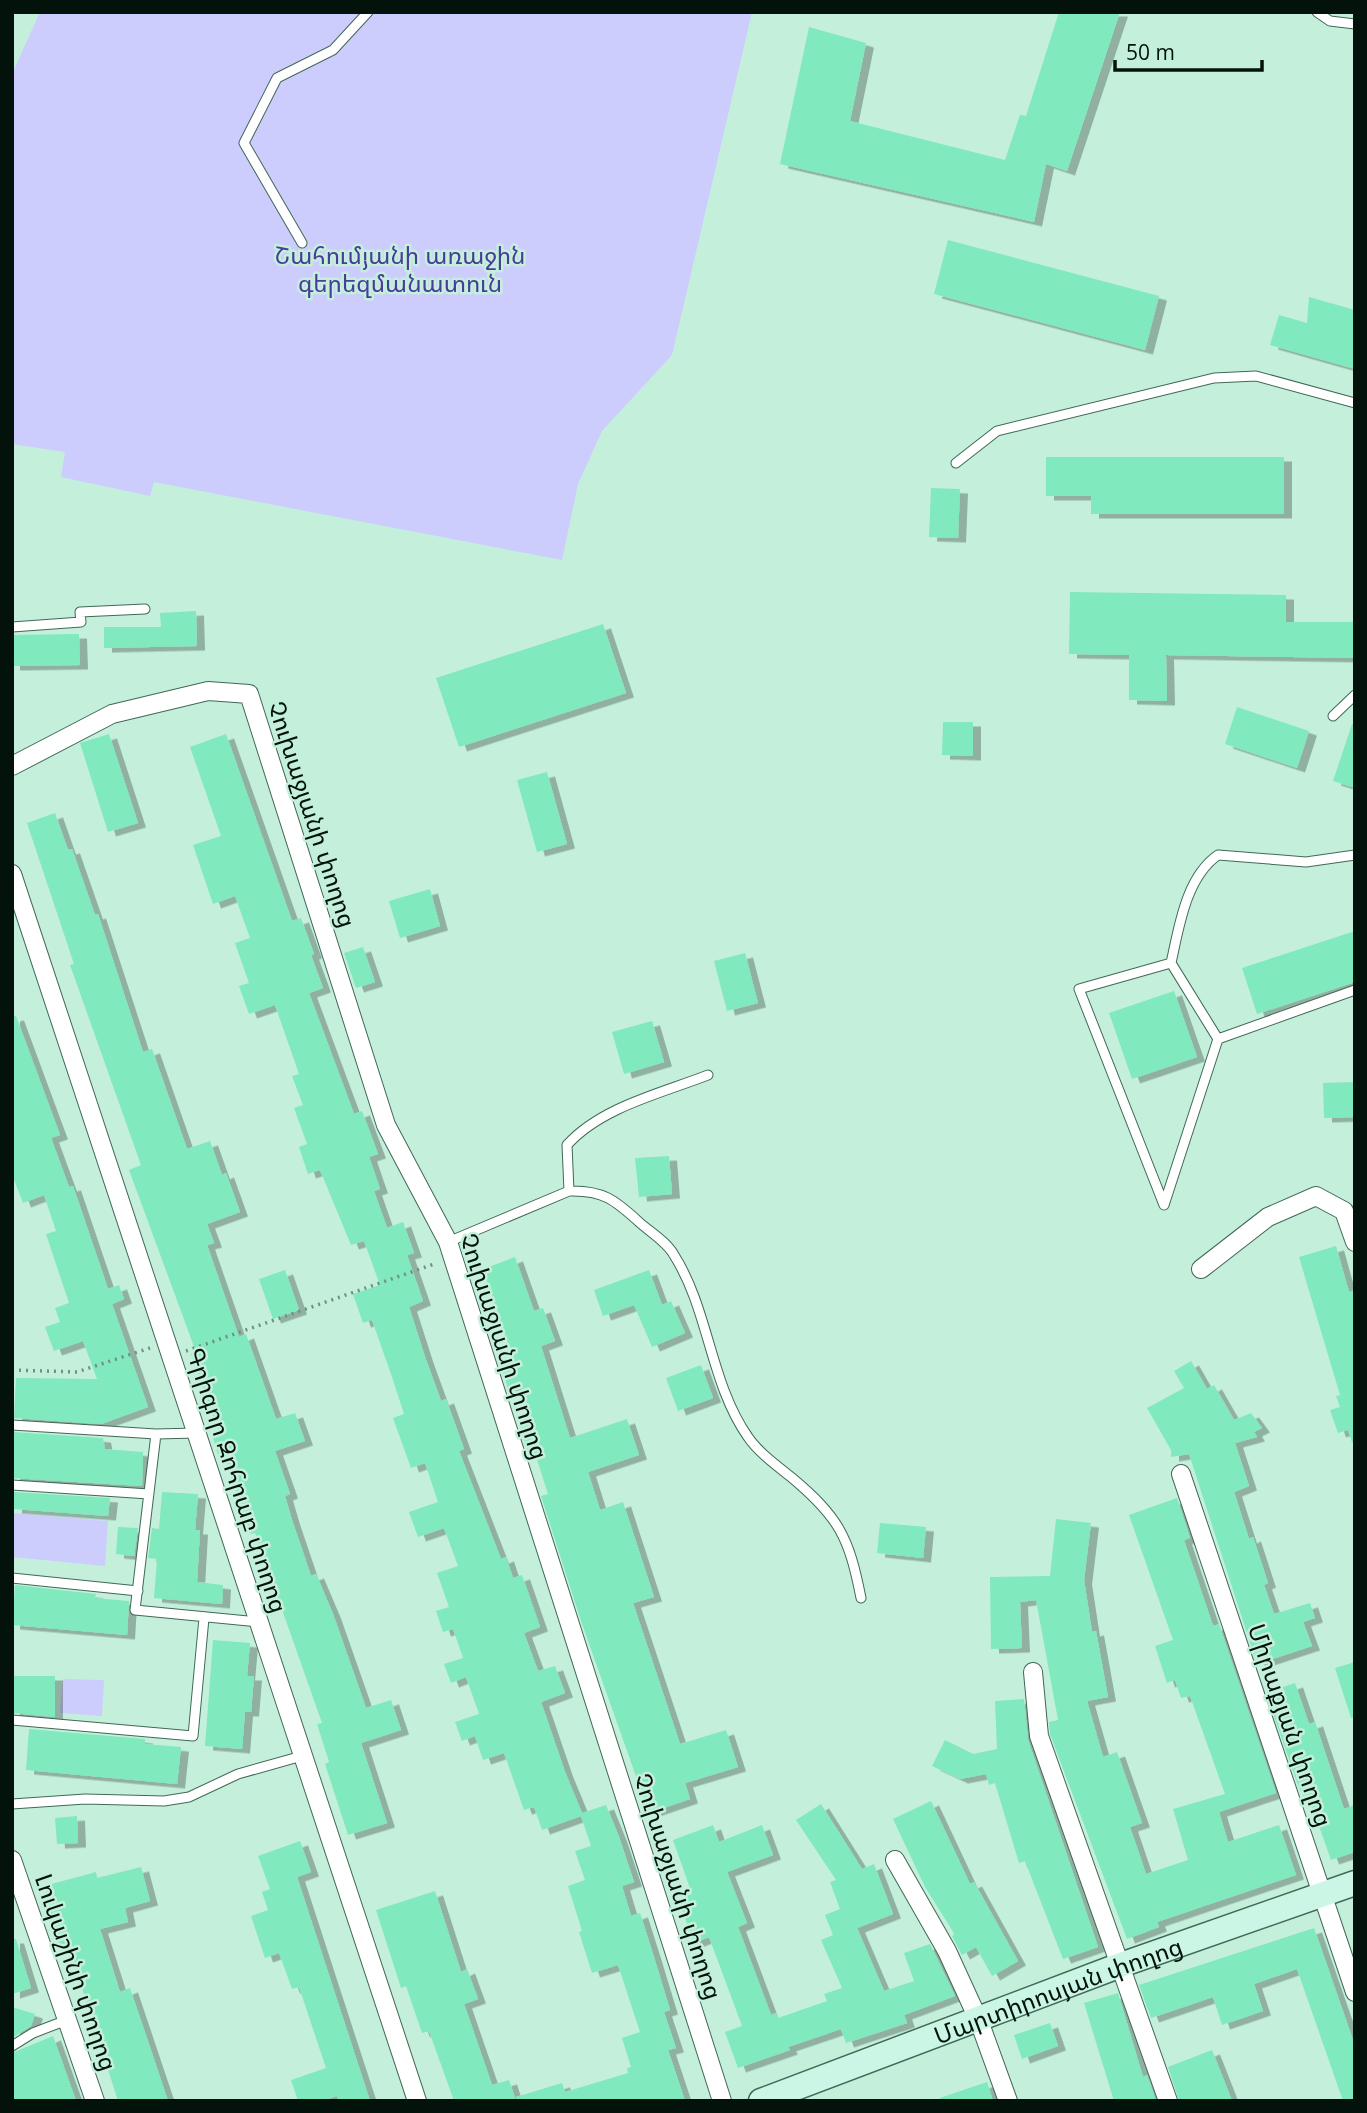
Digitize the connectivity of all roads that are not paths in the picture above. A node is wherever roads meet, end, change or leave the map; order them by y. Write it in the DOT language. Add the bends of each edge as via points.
graph roads {
  1 [pos="368,12"];
  2 [pos="1317,12"];
  3 [pos="1355,24"];
  4 [pos="302,243"];
  5 [pos="1355,403"];
  6 [pos="956,463"];
  7 [pos="145,609"];
  8 [pos="12,627"];
  9 [pos="1355,695"];
  10 [pos="1333,716"];
  11 [pos="12,766"];
  12 [pos="1355,855"];
  13 [pos="12,874"];
  14 [pos="1171,963"];
  15 [pos="1355,990"];
  16 [pos="1218,1039"];
  17 [pos="708,1075"];
  18 [pos="569,1191"];
  19 [pos="1355,1242"];
  20 [pos="450,1250"];
  21 [pos="1201,1269"];
  22 [pos="12,1425"];
  23 [pos="197,1433"];
  24 [pos="156,1434"];
  25 [pos="1181,1474"];
  26 [pos="12,1485"];
  27 [pos="149,1494"];
  28 [pos="12,1578"];
  29 [pos="138,1591"];
  30 [pos="861,1598"];
  31 [pos="204,1618"];
  32 [pos="259,1622"];
  33 [pos="1032,1672"];
  34 [pos="12,1720"];
  35 [pos="302,1756"];
  36 [pos="12,1804"];
  37 [pos="12,1860"];
  38 [pos="895,1860"];
  39 [pos="1355,1883"];
  40 [pos="1322,1894"];
  41 [pos="1118,1966"];
  42 [pos="1355,1992"];
  43 [pos="67,2020"];
  44 [pos="979,2021"];
  45 [pos="12,2046"];
  46 [pos="95,2101"];
  47 [pos="417,2101"];
  48 [pos="722,2101"];
  49 [pos="761,2101"];
  50 [pos="1008,2101"];
  51 [pos="1168,2101"];
  1 -- 4 [label="lane" via="333,50 277,78 244,143"];
  2 -- 3 [label="lane" via="1330,21"];
  5 -- 6 [label="lane" via="1256,376 1214,378 997,431"];
  7 -- 8 [label="lane" via="80,612 81,622"];
  9 -- 10 [label="lane"];
  11 -- 20 [label="street, Չուխաջյանի փողոց" via="111,714 208,691 249,694 386,1125"];
  12 -- 14 [label="lane" via="1306,862 1218,855 1203,869 1184,908"];
  13 -- 23 [label="street, Գրիգոր Զոհրաբ փողոց"];
  14 -- 16 [label="lane"];
  14 -- 16 [label="lane" via="1079,989 1164,1205"];
  15 -- 16 [label="lane"];
  17 -- 18 [label="lane" via="611,1114 578,1133 567,1145"];
  18 -- 20 [label="lane"];
  18 -- 30 [label="lane" via="594,1190 625,1209 674,1253 701,1316 734,1416 750,1440 820,1501 841,1528"];
  19 -- 21 [label="street" via="1344,1211 1316,1196 1268,1217"];
  20 -- 48 [label="street, Չուխաջյանի փողոց"];
  22 -- 24 [label="lane"];
  23 -- 24 [label="lane"];
  23 -- 32 [label="street, Գրիգոր Զոհրաբ փողոց"];
  24 -- 27 [label="lane"];
  25 -- 40 [label="street, Միրաքյան փողոց"];
  26 -- 27 [label="lane"];
  27 -- 29 [label="lane"];
  28 -- 29 [label="lane"];
  29 -- 31 [label="lane" via="135,1610"];
  31 -- 32 [label="lane"];
  31 -- 34 [label="lane" via="193,1736"];
  32 -- 35 [label="street, Գրիգոր Զոհրաբ փողոց"];
  33 -- 41 [label="street" via="1039,1736"];
  35 -- 36 [label="lane" via="238,1774 190,1797"];
  35 -- 47 [label="street, Գրիգոր Զոհրաբ փողոց"];
  37 -- 43 [label="street, Լուկաշինի փողոց"];
  38 -- 44 [label="street" via="947,1951"];
  39 -- 40 [label="street, Մարտիրոսյան փողոց"];
  40 -- 41 [label="street, Մարտիրոսյան փողոց"];
  40 -- 42 [label="street, Միրաքյան փողոց"];
  41 -- 44 [label="street, Մարտիրոսյան փողոց"];
  41 -- 51 [label="street"];
  43 -- 45 [label="lane"];
  43 -- 46 [label="street, Լուկաշինի փողոց"];
  44 -- 49 [label="street, Մարտիրոսյան փողոց"];
  44 -- 50 [label="street"];
}
